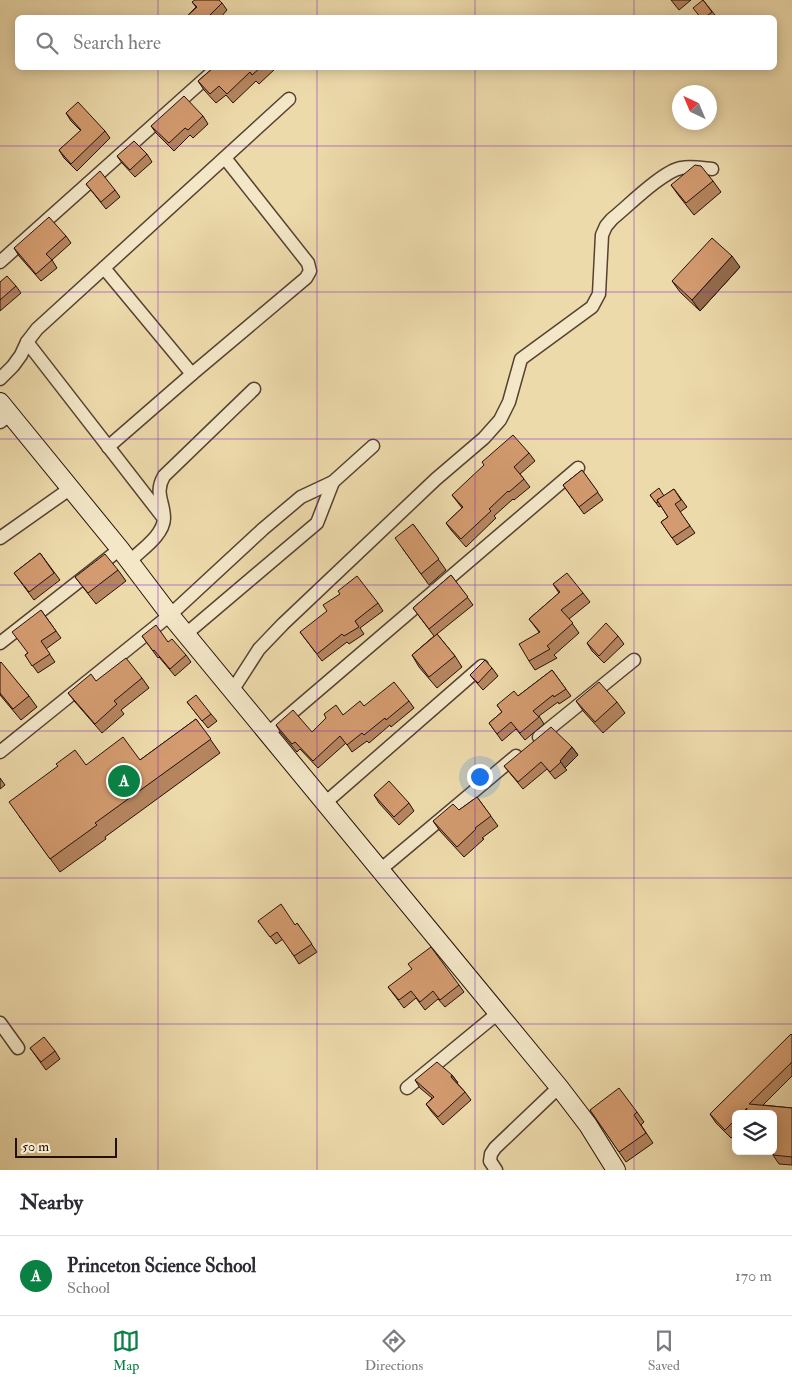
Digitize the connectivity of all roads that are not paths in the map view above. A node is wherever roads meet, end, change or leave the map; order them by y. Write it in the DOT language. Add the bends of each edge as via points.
graph roads {
  1 [pos="215,70"];
  2 [pos="289,99"];
  3 [pos="225,158"];
  4 [pos="712,169"];
  5 [pos="0,262"];
  6 [pos="104,268"];
  7 [pos="27,342"];
  8 [pos="192,374"];
  9 [pos="0,379"];
  10 [pos="254,389"];
  11 [pos="3,413"];
  12 [pos="373,446"];
  13 [pos="108,447"];
  14 [pos="578,468"];
  15 [pos="333,482"];
  16 [pos="71,488"];
  17 [pos="164,519"];
  18 [pos="0,538"];
  19 [pos="125,555"];
  20 [pos="170,615"];
  21 [pos="186,634"];
  22 [pos="0,643"];
  23 [pos="634,660"];
  24 [pos="482,666"];
  25 [pos="232,691"];
  26 [pos="267,734"];
  27 [pos="0,752"];
  28 [pos="325,803"];
  29 [pos="380,870"];
  30 [pos="498,1013"];
  31 [pos="0,1023"];
  32 [pos="18,1048"];
  33 [pos="559,1087"];
  34 [pos="407,1088"];
  35 [pos="496,1170"];
  36 [pos="616,1170"];
  1 -- 5 [label="street"];
  2 -- 3 [label="street"];
  3 -- 6 [label="street"];
  3 -- 8 [label="street" via="308,263 310,271 306,278"];
  4 -- 25 [label="street" via="682,167 674,170 612,219 602,235 599,294 592,307 521,359 509,402 500,420 283,624 259,649"];
  6 -- 7 [label="street"];
  6 -- 8 [label="street"];
  7 -- 9 [label="street" via="21,355"];
  7 -- 13 [label="street"];
  8 -- 13 [label="street"];
  10 -- 17 [label="street" via="164,476 159,494"];
  11 -- 16 [label="street"];
  12 -- 15 [label="street"];
  13 -- 17 [label="street"];
  14 -- 26 [label="street"];
  15 -- 20 [label="street" via="301,498 263,528"];
  15 -- 21 [label="street" via="317,523"];
  16 -- 18 [label="street"];
  16 -- 19 [label="street"];
  17 -- 19 [label="street" via="160,532"];
  19 -- 20 [label="street"];
  19 -- 22 [label="street"];
  20 -- 21 [label="street"];
  20 -- 27 [label="street"];
  21 -- 25 [label="street"];
  23 -- 29 [label="street"];
  24 -- 28 [label="street"];
  25 -- 26 [label="street"];
  26 -- 28 [label="street"];
  28 -- 29 [label="street"];
  29 -- 30 [label="street"];
  30 -- 33 [label="street"];
  30 -- 34 [label="street"];
  31 -- 32 [label="street"];
  33 -- 35 [label="street" via="495,1148 490,1161"];
  33 -- 36 [label="street"];
}
